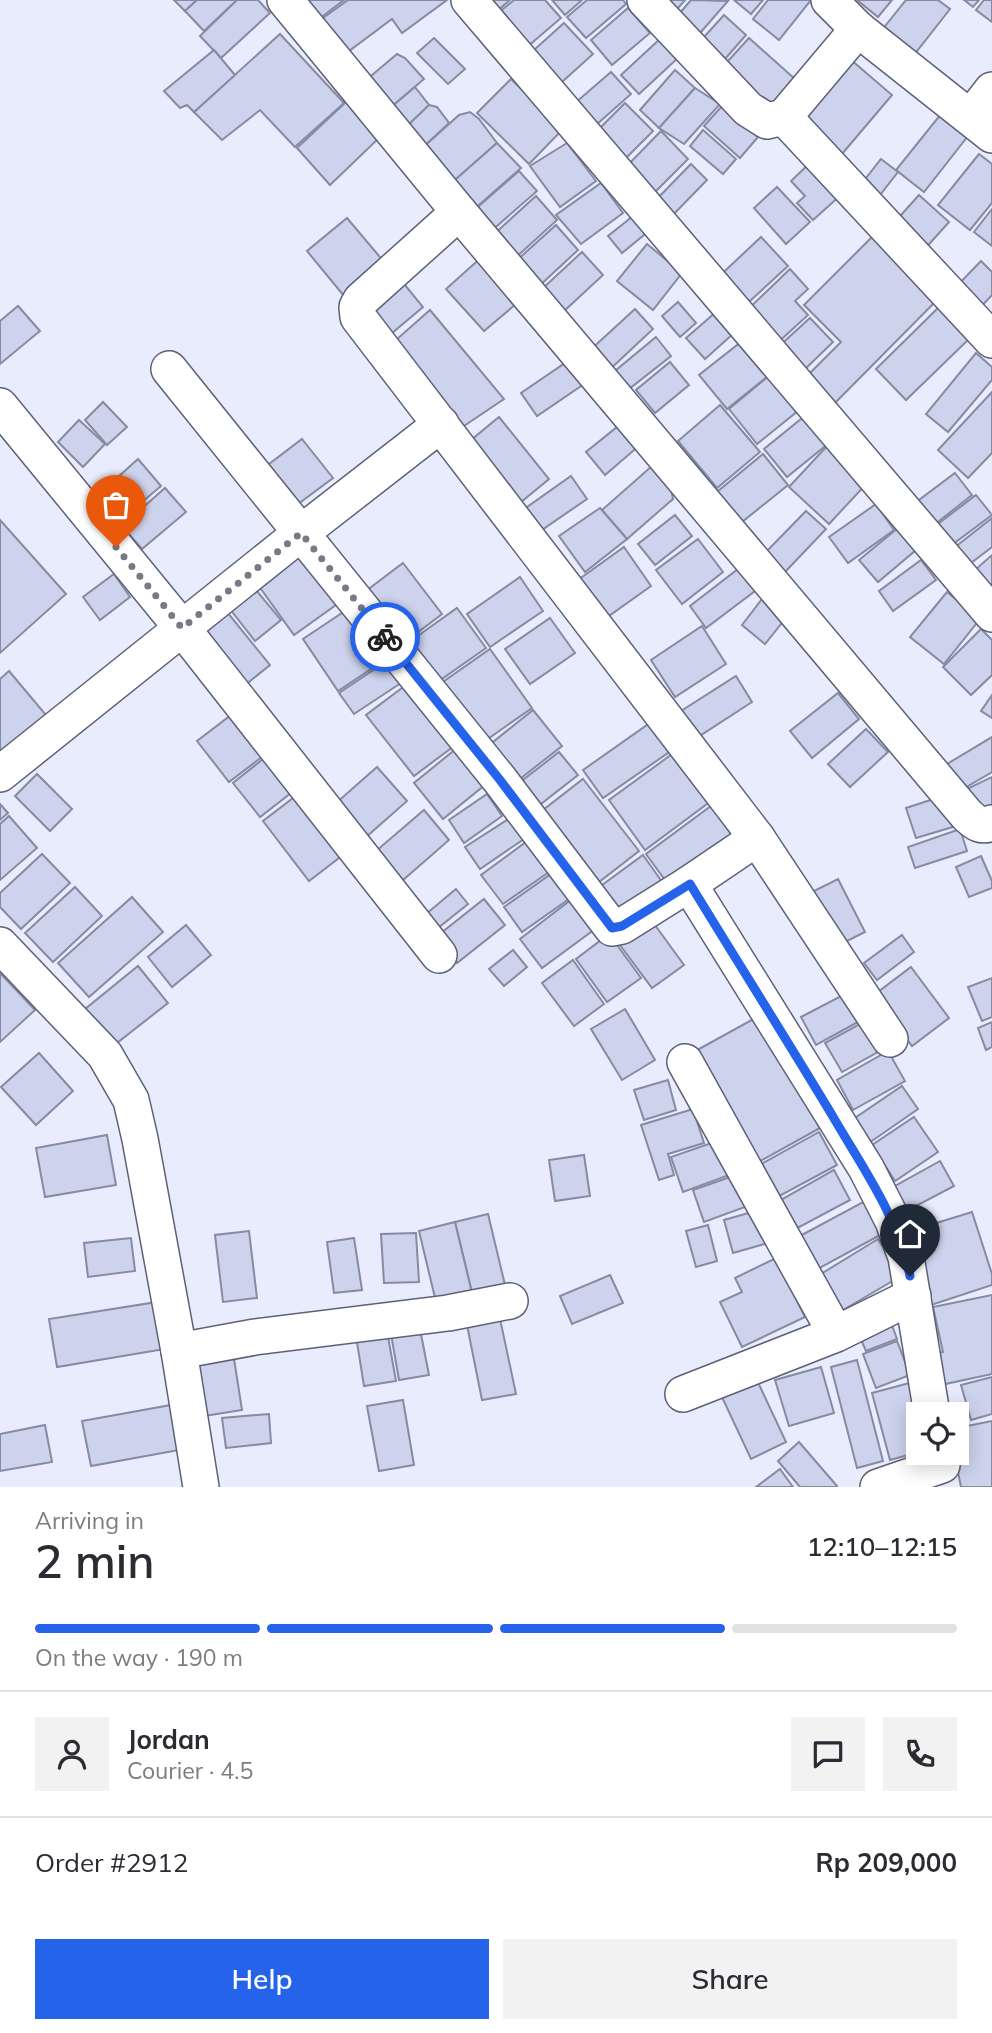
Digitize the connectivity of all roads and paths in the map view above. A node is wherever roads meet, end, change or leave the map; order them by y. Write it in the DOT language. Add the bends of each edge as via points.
graph roads {
  1 [pos="285,0"];
  2 [pos="469,0"];
  3 [pos="645,0"];
  4 [pos="829,0"];
  5 [pos="858,29"];
  6 [pos="985,114"];
  7 [pos="784,117"];
  8 [pos="459,212"];
  9 [pos="992,340"];
  10 [pos="169,369"];
  11 [pos="0,406"];
  12 [pos="441,424"];
  13 [pos="301,533"];
  14 [pos="992,614"];
  15 [pos="182,628"];
  16 [pos="0,774"];
  17 [pos="992,823"];
  18 [pos="757,838"];
  19 [pos="690,884"];
  20 [pos="0,945"];
  21 [pos="439,955"];
  22 [pos="890,1039"];
  23 [pos="685,1062"];
  24 [pos="913,1296"];
  25 [pos="510,1301"];
  26 [pos="835,1334"];
  27 [pos="179,1351"];
  28 [pos="682,1394"];
  29 [pos="930,1402"];
  30 [pos="944,1468"];
  31 [pos="201,1487"];
  32 [pos="878,1487"];
  1 -- 8 [label="street"];
  2 -- 14 [label="street"];
  3 -- 7 [label="street" via="748,109 767,121"];
  4 -- 5 [label="street"];
  5 -- 6 [label="street"];
  5 -- 7 [label="street"];
  7 -- 9 [label="street"];
  8 -- 12 [label="street" via="357,307 363,325"];
  8 -- 17 [label="street" via="967,815 983,826"];
  10 -- 13 [label="street"];
  11 -- 15 [label="street"];
  12 -- 13 [label="street"];
  12 -- 18 [label="street"];
  13 -- 15 [label="street"];
  13 -- 19 [label="street" via="500,780 612,928"];
  15 -- 16 [label="street"];
  15 -- 21 [label="street"];
  18 -- 19 [label="street"];
  18 -- 22 [label="street"];
  19 -- 24 [label="street" via="866,1168 893,1221"];
  20 -- 27 [label="street" via="105,1055 131,1100"];
  23 -- 26 [label="street"];
  24 -- 26 [label="street"];
  24 -- 29 [label="street"];
  25 -- 27 [label="street"];
  26 -- 28 [label="street"];
  27 -- 31 [label="street"];
  30 -- 32 [label="street"];
}
